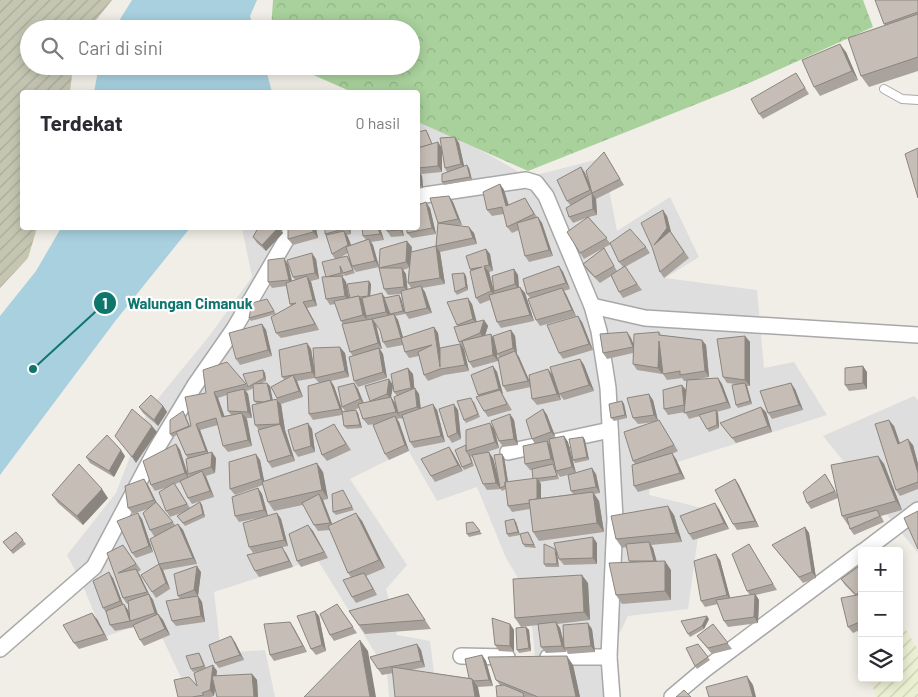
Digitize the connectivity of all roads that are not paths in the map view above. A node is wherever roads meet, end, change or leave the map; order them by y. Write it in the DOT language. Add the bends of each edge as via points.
graph roads {
  1 [pos="884,89"];
  2 [pos="918,100"];
  3 [pos="420,196"];
  4 [pos="292,230"];
  5 [pos="592,306"];
  6 [pos="918,335"];
  7 [pos="610,430"];
  8 [pos="508,452"];
  9 [pos="918,510"];
  10 [pos="870,547"];
  11 [pos="858,556"];
  12 [pos="0,649"];
  13 [pos="461,656"];
  14 [pos="609,657"];
  15 [pos="612,697"];
  16 [pos="672,697"];
  1 -- 2 [label="lane" via="902,99"];
  3 -- 5 [label="street" via="526,180 536,183 546,196"];
  4 -- 12 [label="street" via="234,329 157,448 94,567"];
  5 -- 6 [label="street" via="645,318"];
  5 -- 7 [label="street" via="606,378"];
  7 -- 8 [label="street"];
  7 -- 14 [label="street" via="614,520"];
  9 -- 10 [label="street"];
  11 -- 16 [label="street"];
  13 -- 14 [label="street"];
  14 -- 15 [label="street"];
}
